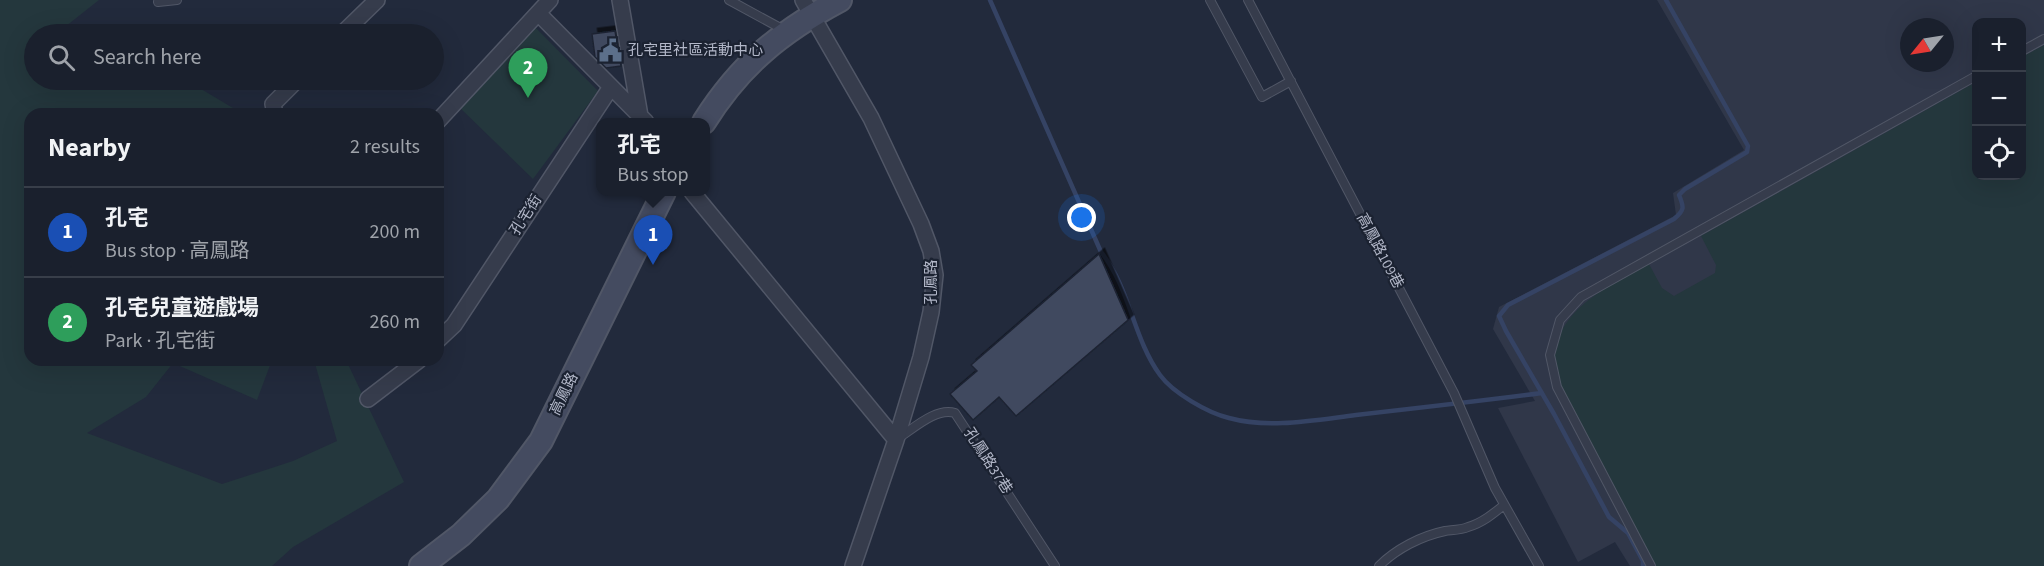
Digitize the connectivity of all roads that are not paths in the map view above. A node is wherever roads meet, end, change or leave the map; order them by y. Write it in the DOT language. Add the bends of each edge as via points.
graph roads {
  1 [pos="177,0"];
  2 [pos="376,0"];
  3 [pos="550,0"];
  4 [pos="620,0"];
  5 [pos="729,0"];
  6 [pos="840,0"];
  7 [pos="1210,0"];
  8 [pos="1248,0"];
  9 [pos="158,2"];
  10 [pos="807,8"];
  11 [pos="538,13"];
  12 [pos="352,24"];
  13 [pos="788,32"];
  14 [pos="2044,39"];
  15 [pos="2026,49"];
  16 [pos="1972,79"];
  17 [pos="1291,81"];
  18 [pos="611,87"];
  19 [pos="287,90"];
  20 [pos="274,108"];
  21 [pos="444,115"];
  22 [pos="642,118"];
  23 [pos="643,118"];
  24 [pos="707,118"];
  25 [pos="662,196"];
  26 [pos="695,196"];
  27 [pos="444,334"];
  28 [pos="410,366"];
  29 [pos="368,399"];
  30 [pos="896,440"];
  31 [pos="1504,505"];
  32 [pos="421,566"];
  33 [pos="854,566"];
  34 [pos="1055,566"];
  35 [pos="1378,566"];
  36 [pos="1539,566"];
  37 [pos="1651,566"];
  1 -- 9 [label="lane"];
  2 -- 12 [label="street"];
  3 -- 11 [label="street"];
  4 -- 23 [label="street"];
  5 -- 13 [label="lane"];
  6 -- 10 [label="street"];
  7 -- 17 [label="lane" via="1262,97"];
  8 -- 17 [label="lane, 高鳳路109巷"];
  10 -- 13 [label="street"];
  10 -- 30 [label="street, 孔鳳路" via="871,118 931,251 935,275 931,312"];
  11 -- 18 [label="street"];
  11 -- 21 [label="street"];
  13 -- 24 [label="street" via="741,71"];
  14 -- 15 [label="lane"];
  16 -- 37 [label="lane" via="1581,297 1560,320 1550,355 1557,387"];
  17 -- 31 [label="lane, 高鳳路109巷" via="1454,393"];
  18 -- 22 [label="street"];
  18 -- 27 [label="street, 孔宅街"];
  19 -- 20 [label="street" via="273,104"];
  25 -- 32 [label="street, 高鳳路" via="541,441 498,499"];
  26 -- 30 [label="street"];
  28 -- 29 [label="street"];
  30 -- 33 [label="street, 孔鳳路"];
  30 -- 34 [label="lane, 孔鳳路37巷" via="940,413 955,413"];
  31 -- 35 [label="lane" via="1468,527 1415,541"];
  31 -- 36 [label="lane"];
}
